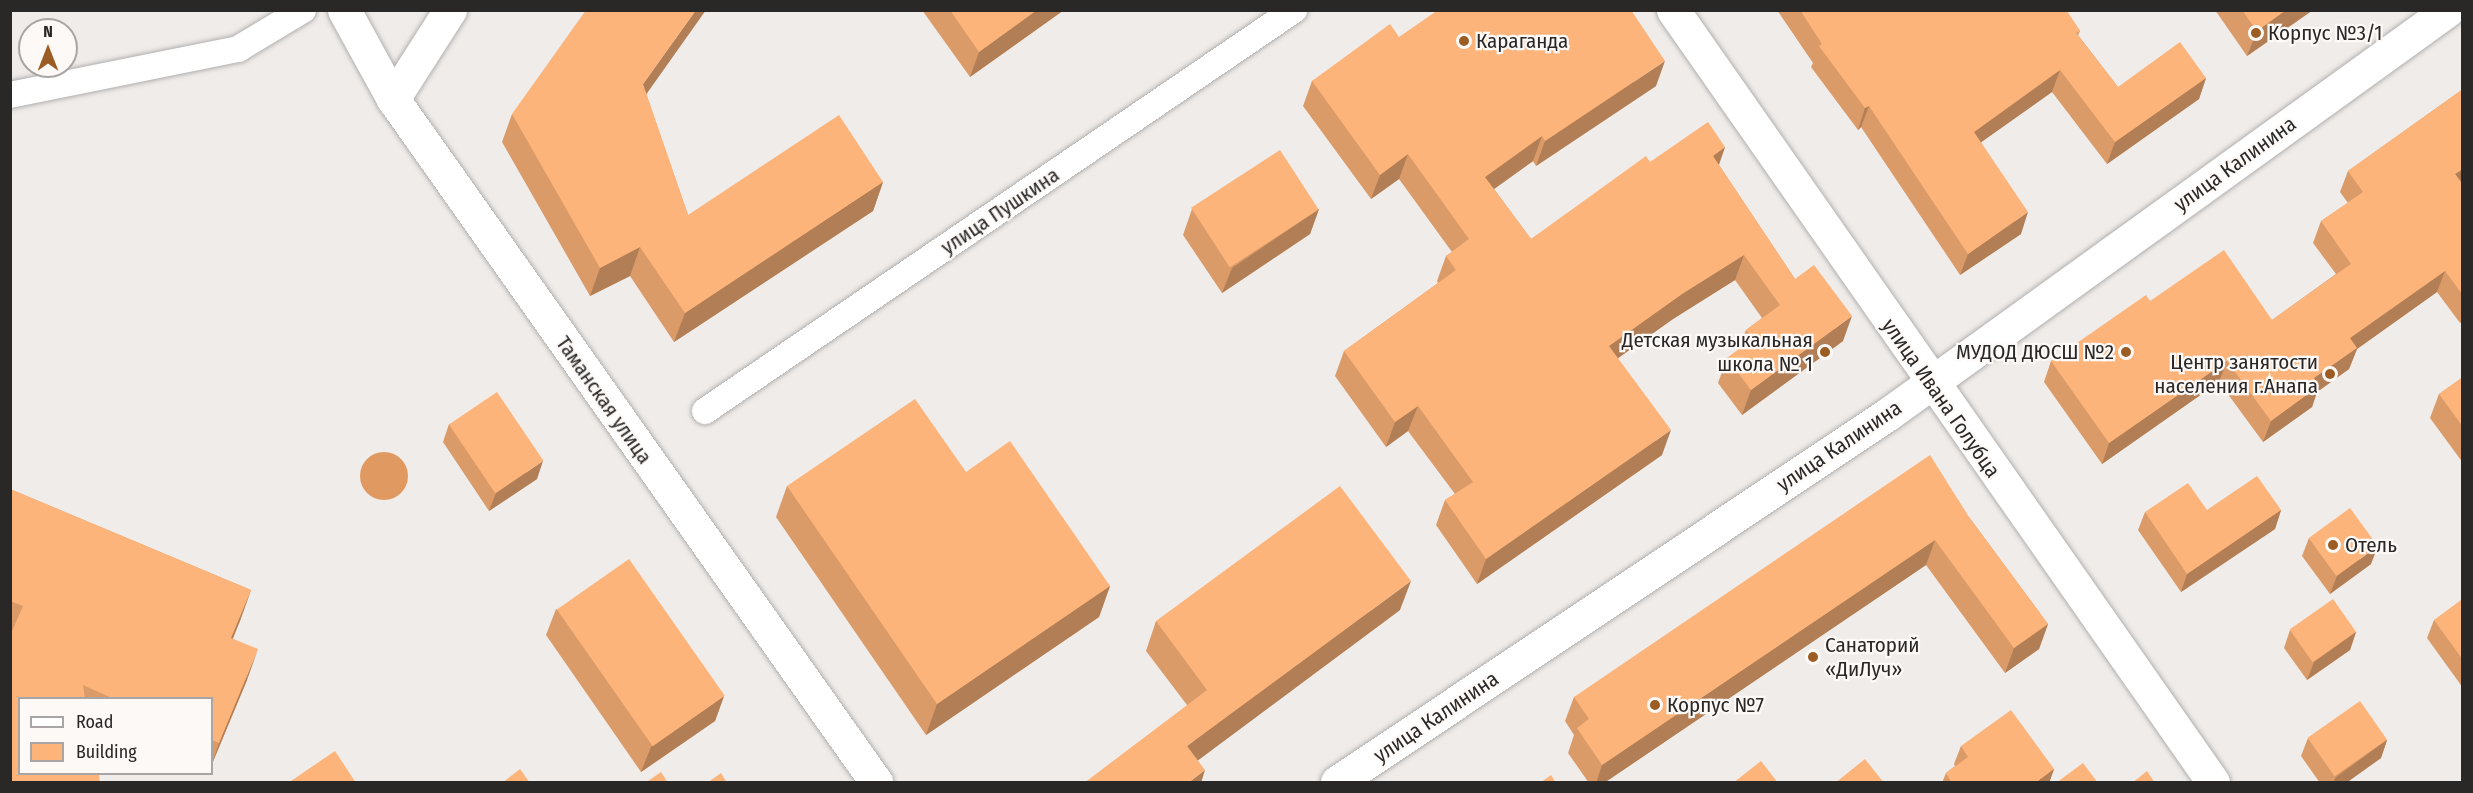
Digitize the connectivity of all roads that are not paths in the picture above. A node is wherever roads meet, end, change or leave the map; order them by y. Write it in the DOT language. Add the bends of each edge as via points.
graph roads {
  1 [pos="303,10"];
  2 [pos="344,10"];
  3 [pos="450,10"];
  4 [pos="1294,10"];
  5 [pos="1673,10"];
  6 [pos="2448,10"];
  7 [pos="10,95"];
  8 [pos="393,99"];
  9 [pos="1931,384"];
  10 [pos="705,411"];
  11 [pos="876,783"];
  12 [pos="1337,783"];
  13 [pos="2213,783"];
  1 -- 7 [label="street" via="238,49"];
  2 -- 8 [label="street, Таманская улица"];
  3 -- 8 [label="street"];
  4 -- 10 [label="street, улица Пушкина"];
  5 -- 9 [label="street, улица Ивана Голубца"];
  6 -- 9 [label="street, улица Калинина"];
  8 -- 11 [label="street, Таманская улица"];
  9 -- 12 [label="street, улица Калинина"];
  9 -- 13 [label="street, улица Ивана Голубца"];
}
